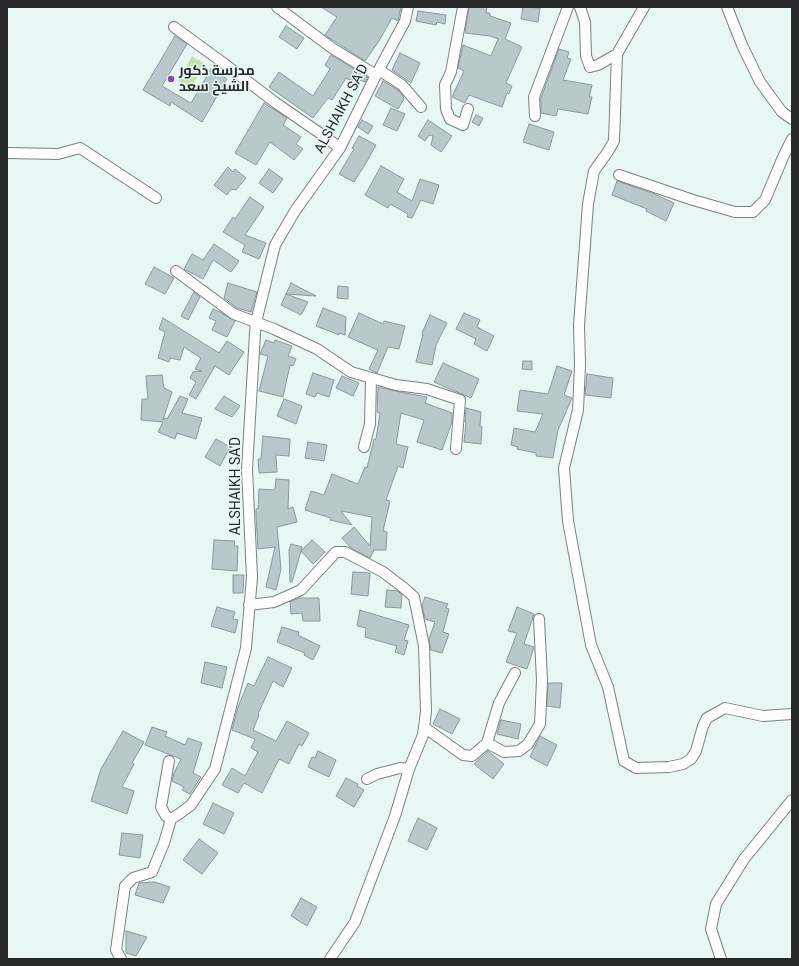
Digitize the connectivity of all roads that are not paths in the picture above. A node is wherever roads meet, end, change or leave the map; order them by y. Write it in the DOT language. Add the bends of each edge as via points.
graph roads {
  1 [pos="276,7"];
  2 [pos="408,7"];
  3 [pos="463,7"];
  4 [pos="568,7"];
  5 [pos="580,7"];
  6 [pos="644,7"];
  7 [pos="727,7"];
  8 [pos="174,27"];
  9 [pos="617,54"];
  10 [pos="377,72"];
  11 [pos="420,107"];
  12 [pos="468,109"];
  13 [pos="535,116"];
  14 [pos="792,119"];
  15 [pos="792,138"];
  16 [pos="340,148"];
  17 [pos="7,153"];
  18 [pos="619,175"];
  19 [pos="156,198"];
  20 [pos="176,271"];
  21 [pos="256,322"];
  22 [pos="371,378"];
  23 [pos="364,447"];
  24 [pos="456,449"];
  25 [pos="250,605"];
  26 [pos="539,619"];
  27 [pos="515,673"];
  28 [pos="792,714"];
  29 [pos="424,727"];
  30 [pos="487,743"];
  31 [pos="169,762"];
  32 [pos="409,769"];
  33 [pos="368,779"];
  34 [pos="792,800"];
  35 [pos="171,819"];
  36 [pos="121,959"];
  37 [pos="330,959"];
  38 [pos="721,959"];
  1 -- 10 [label="street" via="332,48"];
  2 -- 10 [label="street, ALSHAIKH SA'D" via="405,21"];
  3 -- 12 [label="street" via="451,72 445,85 446,109 450,119 463,126"];
  4 -- 13 [label="street" via="534,97"];
  5 -- 9 [label="street" via="585,22 586,56 590,67"];
  6 -- 9 [label="street"];
  7 -- 14 [label="street" via="760,82 782,112"];
  8 -- 16 [label="street"];
  9 -- 28 [label="street" via="614,141 594,171 588,204 579,325 578,410 564,468 568,521 591,645 608,687 624,761 636,768 669,767 691,759 707,718 725,708 763,716"];
  10 -- 11 [label="street" via="402,85"];
  10 -- 16 [label="street, ALSHAIKH SA'D"];
  15 -- 18 [label="street" via="765,200 753,212 734,212"];
  16 -- 21 [label="street, ALSHAIKH SA'D" via="295,211 275,245"];
  17 -- 19 [label="street" via="58,154 80,148"];
  20 -- 21 [label="street" via="234,314"];
  21 -- 22 [label="street" via="317,349 351,372"];
  21 -- 25 [label="street, ALSHAIKH SA'D" via="247,469 252,577"];
  22 -- 23 [label="street" via="370,424"];
  22 -- 24 [label="street" via="426,389 460,400"];
  25 -- 29 [label="street" via="274,602 301,590 336,552 345,552 383,572 414,597 424,646"];
  25 -- 35 [label="street, ALSHAIKH SA'D" via="246,648 215,769 191,805"];
  26 -- 30 [label="street" via="542,680 540,724 528,744 519,751 504,752"];
  27 -- 30 [label="street" via="499,704"];
  29 -- 30 [label="street" via="463,755 472,756"];
  29 -- 32 [label="street"];
  31 -- 35 [label="street" via="161,807"];
  32 -- 33 [label="street" via="400,768 376,774"];
  32 -- 37 [label="street" via="395,816 355,922"];
  34 -- 38 [label="street" via="744,859 716,904 711,929"];
  35 -- 36 [label="street" via="152,872 133,878 125,886 116,950"];
}
